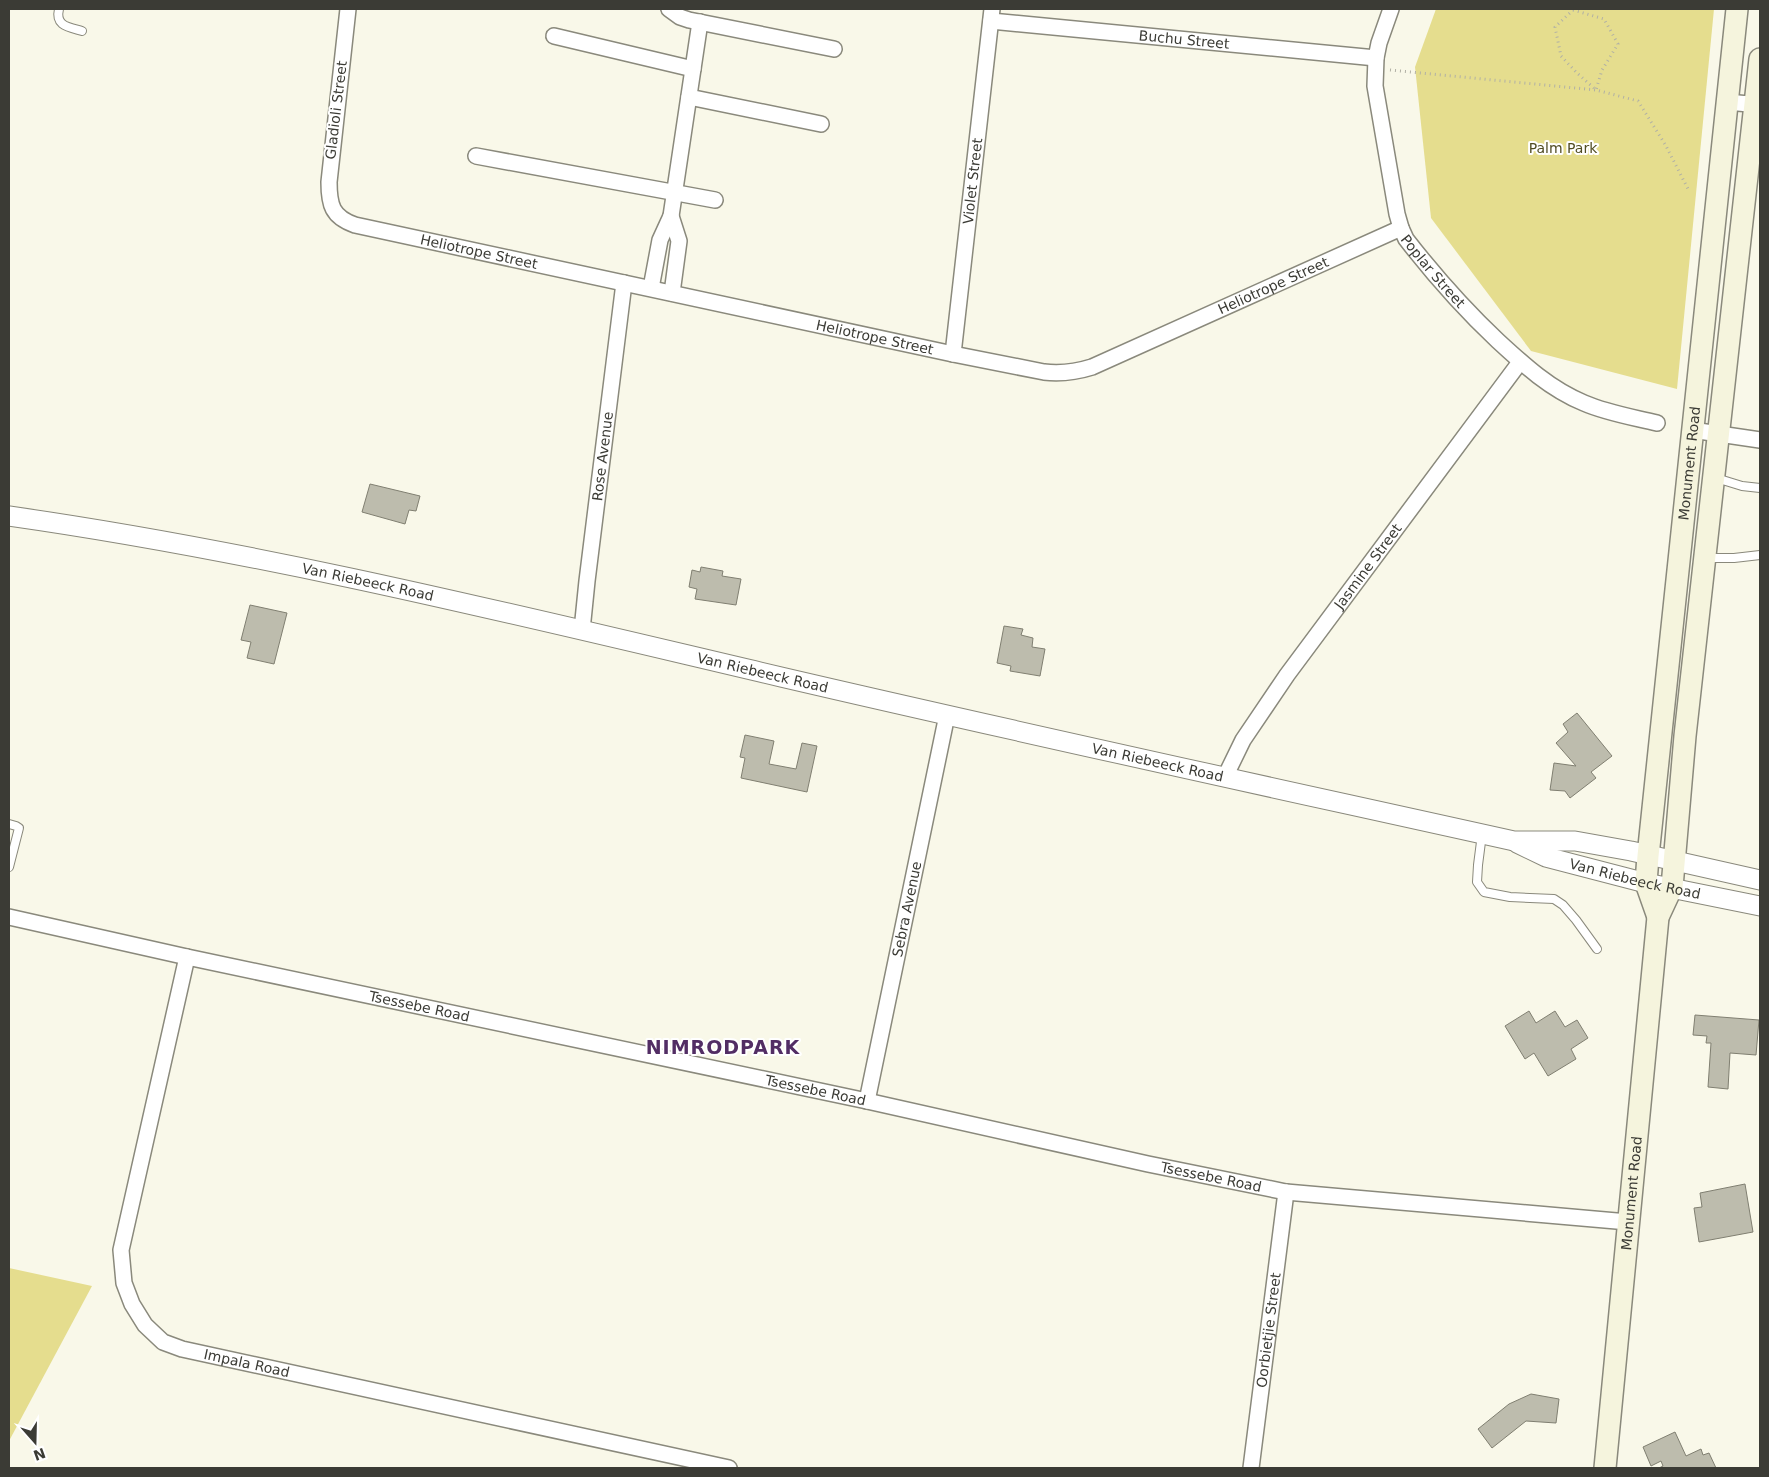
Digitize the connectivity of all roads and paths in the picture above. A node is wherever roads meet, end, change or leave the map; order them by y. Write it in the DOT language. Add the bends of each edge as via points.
graph roads {
  1 [pos="59,9"];
  2 [pos="348,9"];
  3 [pos="668,9"];
  4 [pos="1391,9"];
  5 [pos="1737,9"];
  6 [pos="992,15"];
  7 [pos="700,22"];
  8 [pos="82,31"];
  9 [pos="554,36"];
  10 [pos="834,49"];
  11 [pos="1760,59"];
  12 [pos="1376,63"];
  13 [pos="693,69"];
  14 [pos="1596,90"];
  15 [pos="689,97"];
  16 [pos="1728,102"];
  17 [pos="1758,105"];
  18 [pos="821,124"];
  19 [pos="476,156"];
  20 [pos="1688,190"];
  21 [pos="675,192"];
  22 [pos="715,200"];
  23 [pos="333,210"];
  24 [pos="671,216"];
  25 [pos="1401,228"];
  26 [pos="624,283"];
  27 [pos="651,288"];
  28 [pos="672,293"];
  29 [pos="954,354"];
  30 [pos="1520,362"];
  31 [pos="1657,423"];
  32 [pos="1692,430"];
  33 [pos="1719,434"];
  34 [pos="1760,440"];
  35 [pos="1714,478"];
  36 [pos="1760,488"];
  37 [pos="9,516"];
  38 [pos="1760,555"];
  39 [pos="1706,558"];
  40 [pos="582,630"];
  41 [pos="947,715"];
  42 [pos="1225,777"];
  43 [pos="9,824"];
  44 [pos="1482,834"];
  45 [pos="1514,841"];
  46 [pos="1648,856"];
  47 [pos="1674,861"];
  48 [pos="9,867"];
  49 [pos="1760,880"];
  50 [pos="1646,883"];
  51 [pos="1672,887"];
  52 [pos="1760,906"];
  53 [pos="9,917"];
  54 [pos="1658,917"];
  55 [pos="1597,949"];
  56 [pos="187,957"];
  57 [pos="867,1101"];
  58 [pos="1286,1192"];
  59 [pos="1628,1222"];
  60 [pos="728,1468"];
  61 [pos="1251,1468"];
  62 [pos="1606,1468"];
  1 -- 8 [label="lane" via="60,23"];
  2 -- 23 [label="street, Gladioli Street" via="330,165 329,193"];
  3 -- 7 [label="street" via="680,17"];
  4 -- 12 [label="street, Poplar Street" via="1378,43"];
  5 -- 16 [label="main road, Monument Road"];
  6 -- 12 [label="street, Buchu Street"];
  6 -- 29 [label="street, Violet Street"];
  7 -- 10 [label="street"];
  7 -- 13 [label="street"];
  9 -- 13 [label="street"];
  11 -- 17 [label="main road, Monument Road"];
  12 -- 14 [label="path"];
  12 -- 25 [label="street, Poplar Street" via="1378,108"];
  13 -- 15 [label="street"];
  14 -- 14 [label="path" via="1602,70 1618,44 1604,19 1573,10 1555,27 1561,56"];
  14 -- 20 [label="path" via="1638,101"];
  15 -- 18 [label="street"];
  15 -- 21 [label="street"];
  16 -- 17 [label="street"];
  16 -- 32 [label="main road, Monument Road"];
  17 -- 33 [label="main road, Monument Road"];
  19 -- 21 [label="street"];
  21 -- 22 [label="street"];
  21 -- 24 [label="street"];
  23 -- 26 [label="street, Heliotrope Street" via="346,222 355,225"];
  24 -- 27 [label="street" via="660,240"];
  24 -- 28 [label="street" via="679,241"];
  25 -- 29 [label="street, Heliotrope Street" via="1102,363 1075,372 1044,372"];
  25 -- 30 [label="street, Poplar Street" via="1414,249 1470,314"];
  26 -- 27 [label="street, Heliotrope Street"];
  26 -- 40 [label="street, Rose Avenue"];
  27 -- 28 [label="street, Heliotrope Street"];
  28 -- 29 [label="street, Heliotrope Street"];
  30 -- 31 [label="street, Poplar Street" via="1551,386 1582,403"];
  30 -- 42 [label="street, Jasmine Street" via="1287,675 1243,740"];
  32 -- 33 [label="street"];
  32 -- 46 [label="main road, Monument Road"];
  33 -- 34 [label="street"];
  33 -- 35 [label="main road, Monument Road"];
  35 -- 36 [label="lane"];
  35 -- 39 [label="main road, Monument Road"];
  37 -- 40 [label="street, Van Riebeeck Road" via="108,530 402,589"];
  38 -- 39 [label="lane"];
  39 -- 47 [label="main road, Monument Road"];
  40 -- 41 [label="street, Van Riebeeck Road"];
  41 -- 42 [label="street, Van Riebeeck Road"];
  41 -- 57 [label="street, Sebra Avenue"];
  42 -- 44 [label="street, Van Riebeeck Road"];
  43 -- 48 [label="lane" via="19,828"];
  44 -- 45 [label="street, Van Riebeeck Road"];
  44 -- 55 [label="lane" via="1477,882 1484,892 1554,899 1576,920"];
  45 -- 46 [label="street, Van Riebeeck Road" via="1575,842"];
  45 -- 50 [label="street, Van Riebeeck Road" via="1546,857"];
  46 -- 47 [label="street, Van Riebeeck Road"];
  46 -- 50 [label="main road, Monument Road"];
  47 -- 49 [label="street, Van Riebeeck Road"];
  47 -- 51 [label="main road, Monument Road"];
  50 -- 51 [label="street, Van Riebeeck Road"];
  50 -- 54 [label="main road, Monument Road"];
  51 -- 52 [label="street, Van Riebeeck Road"];
  51 -- 54 [label="main road, Monument Road"];
  53 -- 56 [label="street, Tsessebe Road"];
  54 -- 59 [label="main road, Monument Road"];
  56 -- 57 [label="street, Tsessebe Road"];
  56 -- 60 [label="street, Impala Road" via="121,1250 124,1284 145,1325 163,1342 182,1349"];
  57 -- 58 [label="street, Tsessebe Road"];
  58 -- 59 [label="street, Tsessebe Road"];
  58 -- 61 [label="street, Oorbietjie Street"];
  59 -- 62 [label="main road, Monument Road"];
}
